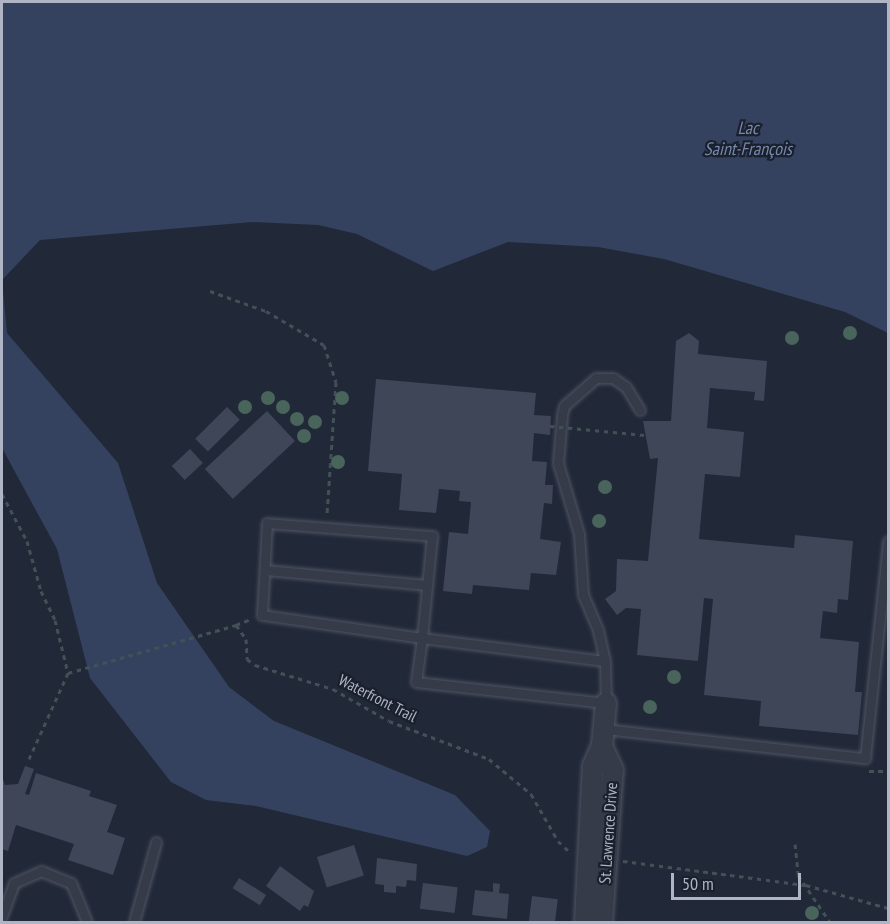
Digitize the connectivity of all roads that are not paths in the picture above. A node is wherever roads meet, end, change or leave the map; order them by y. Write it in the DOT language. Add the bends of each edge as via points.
graph roads {
  1 [pos="640,410"];
  2 [pos="888,541"];
  3 [pos="265,570"];
  4 [pos="427,585"];
  5 [pos="422,638"];
  6 [pos="605,661"];
  7 [pos="606,703"];
  8 [pos="604,737"];
  9 [pos="156,842"];
  10 [pos="597,858"];
  11 [pos="2,916"];
  12 [pos="87,922"];
  13 [pos="134,922"];
  14 [pos="585,922"];
  15 [pos="602,922"];
  1 -- 6 [label="lane" via="626,387 613,378 596,378 570,399 562,415 558,463 579,534 583,595 598,630"];
  2 -- 8 [label="lane" via="865,758"];
  3 -- 4 [label="lane"];
  3 -- 4 [label="lane" via="267,523 432,536"];
  3 -- 5 [label="lane" via="262,615"];
  4 -- 5 [label="lane"];
  5 -- 6 [label="lane"];
  5 -- 7 [label="lane" via="416,682"];
  6 -- 7 [label="lane"];
  7 -- 8 [label="street, St. Lawrence Drive"];
  8 -- 10 [label="street, St. Lawrence Drive" via="593,766"];
  9 -- 13 [label="lane"];
  10 -- 14 [label="street, St. Lawrence Drive"];
  10 -- 15 [label="street, St. Lawrence Drive"];
  11 -- 12 [label="lane" via="14,883 41,871 71,883"];
}
